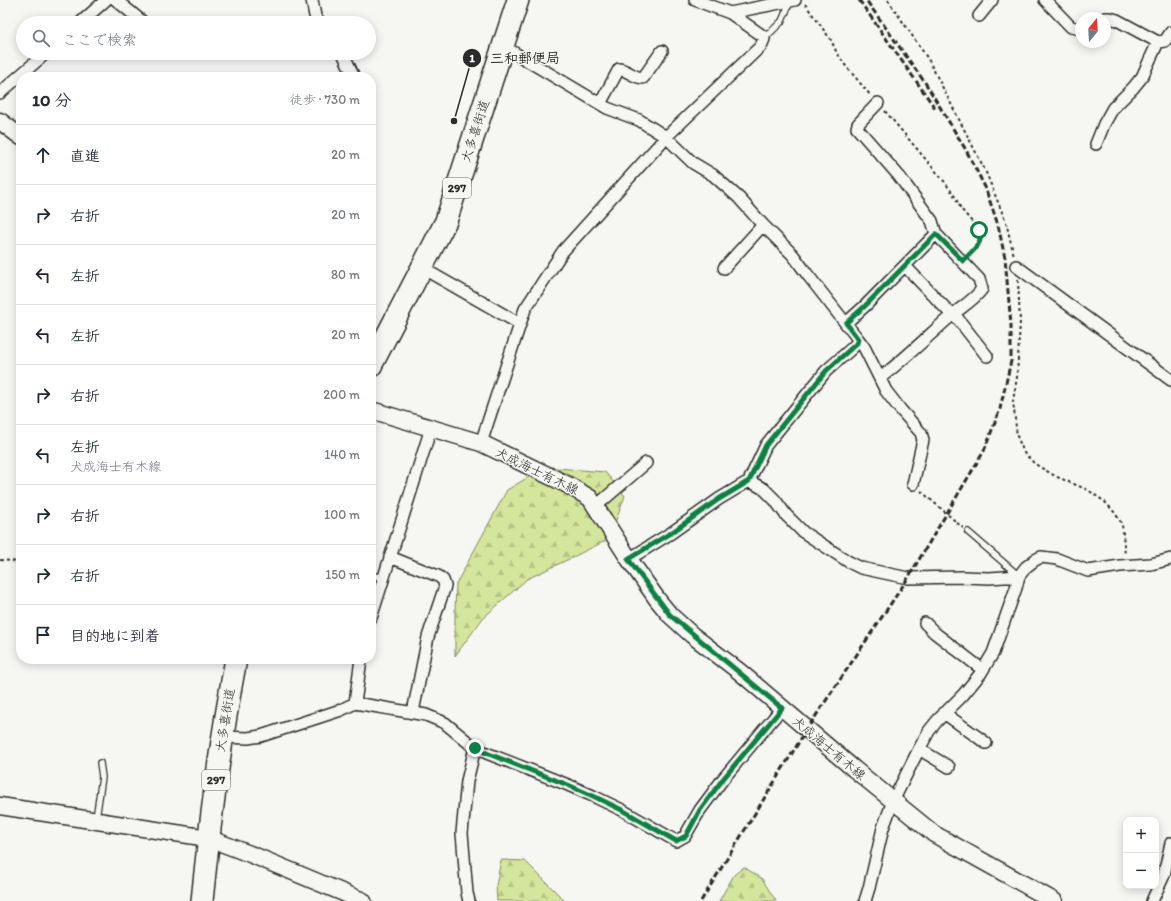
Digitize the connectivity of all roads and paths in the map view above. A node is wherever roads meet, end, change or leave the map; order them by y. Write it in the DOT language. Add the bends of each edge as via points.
graph roads {
  1 [pos="106,0"];
  2 [pos="116,0"];
  3 [pos="312,0"];
  4 [pos="518,0"];
  5 [pos="695,0"];
  6 [pos="802,0"];
  7 [pos="888,0"];
  8 [pos="992,0"];
  9 [pos="1045,0"];
  10 [pos="792,1"];
  11 [pos="730,13"];
  12 [pos="88,16"];
  13 [pos="135,16"];
  14 [pos="315,16"];
  15 [pos="978,16"];
  16 [pos="1111,18"];
  17 [pos="1075,28"];
  18 [pos="1171,32"];
  19 [pos="764,39"];
  20 [pos="1158,42"];
  21 [pos="503,46"];
  22 [pos="662,51"];
  23 [pos="38,60"];
  24 [pos="346,60"];
  25 [pos="24,72"];
  26 [pos="352,72"];
  27 [pos="16,79"];
  28 [pos="0,93"];
  29 [pos="600,104"];
  30 [pos="878,104"];
  31 [pos="0,121"];
  32 [pos="16,133"];
  33 [pos="666,137"];
  34 [pos="1096,144"];
  35 [pos="763,225"];
  36 [pos="936,234"];
  37 [pos="963,261"];
  38 [pos="905,266"];
  39 [pos="1016,266"];
  40 [pos="422,268"];
  41 [pos="724,268"];
  42 [pos="953,314"];
  43 [pos="846,323"];
  44 [pos="520,324"];
  45 [pos="858,339"];
  46 [pos="376,356"];
  47 [pos="987,356"];
  48 [pos="880,378"];
  49 [pos="1171,380"];
  50 [pos="376,412"];
  51 [pos="431,428"];
  52 [pos="480,443"];
  53 [pos="646,463"];
  54 [pos="749,481"];
  55 [pos="913,484"];
  56 [pos="595,507"];
  57 [pos="968,532"];
  58 [pos="390,557"];
  59 [pos="628,559"];
  60 [pos="1171,559"];
  61 [pos="0,560"];
  62 [pos="16,562"];
  63 [pos="1126,566"];
  64 [pos="376,576"];
  65 [pos="1019,576"];
  66 [pos="384,578"];
  67 [pos="376,603"];
  68 [pos="925,623"];
  69 [pos="235,664"];
  70 [pos="360,664"];
  71 [pos="981,673"];
  72 [pos="355,703"];
  73 [pos="782,708"];
  74 [pos="413,712"];
  75 [pos="944,713"];
  76 [pos="222,737"];
  77 [pos="986,743"];
  78 [pos="475,748"];
  79 [pos="919,749"];
  80 [pos="100,764"];
  81 [pos="949,767"];
  82 [pos="893,802"];
  83 [pos="0,806"];
  84 [pos="96,820"];
  85 [pos="208,838"];
  86 [pos="1171,843"];
  87 [pos="1168,876"];
  88 [pos="202,901"];
  89 [pos="363,901"];
  90 [pos="469,901"];
  91 [pos="865,901"];
  92 [pos="1054,901"];
  93 [pos="1152,901"];
  1 -- 12 [label="street"];
  2 -- 13 [label="street"];
  3 -- 14 [label="street"];
  4 -- 21 [label="highway, 大多喜街道 / 297"];
  5 -- 11 [label="street"];
  6 -- 30 [label="path" via="831,40 845,65"];
  7 -- 39 [label="path" via="928,59 985,170 1006,222"];
  8 -- 15 [label="street"];
  9 -- 17 [label="street" via="1071,27"];
  10 -- 11 [label="street"];
  10 -- 19 [label="lane" via="782,21"];
  11 -- 19 [label="street" via="757,31"];
  16 -- 20 [label="street"];
  18 -- 20 [label="street" via="1164,41"];
  19 -- 33 [label="street" via="761,46"];
  20 -- 34 [label="street" via="1142,77 1113,108"];
  21 -- 29 [label="street"];
  21 -- 40 [label="highway, 大多喜街道 / 297" via="446,221"];
  22 -- 29 [label="street" via="643,78 619,69"];
  23 -- 25 [label="street"];
  24 -- 26 [label="street"];
  27 -- 28 [label="street"];
  29 -- 33 [label="street" via="638,120"];
  30 -- 36 [label="street" via="857,128 899,176 932,221"];
  30 -- 37 [label="path" via="944,181 961,209 979,230 980,242"];
  31 -- 32 [label="main road"];
  33 -- 35 [label="street" via="693,163 713,175 739,198"];
  33 -- 44 [label="street" via="563,251 525,309"];
  35 -- 41 [label="street"];
  35 -- 43 [label="street" via="794,255"];
  36 -- 37 [label="street"];
  36 -- 38 [label="street"];
  37 -- 42 [label="street" via="979,278 982,289"];
  38 -- 42 [label="street"];
  38 -- 43 [label="street"];
  39 -- 49 [label="street"];
  39 -- 63 [label="path" via="1020,322 1014,401 1017,436 1024,453 1035,464 1088,490 1115,513 1122,524"];
  40 -- 44 [label="street"];
  40 -- 46 [label="highway, 大多喜街道 / 297"];
  42 -- 47 [label="street"];
  42 -- 48 [label="street"];
  43 -- 45 [label="street"];
  44 -- 52 [label="street"];
  45 -- 48 [label="street"];
  45 -- 54 [label="street" via="857,343 826,371 766,445"];
  48 -- 55 [label="street" via="895,403 921,433 923,440"];
  50 -- 51 [label="main road, 犬成海士有木線"];
  51 -- 52 [label="main road, 犬成海士有木線"];
  51 -- 58 [label="street"];
  52 -- 56 [label="main road, 犬成海士有木線" via="568,485 590,498"];
  53 -- 56 [label="street"];
  54 -- 59 [label="street"];
  54 -- 65 [label="street" via="770,494 803,532 861,568 908,578"];
  55 -- 57 [label="path"];
  56 -- 59 [label="main road, 犬成海士有木線"];
  57 -- 65 [label="lane"];
  58 -- 66 [label="street"];
  58 -- 74 [label="street" via="438,576 445,586 428,637"];
  59 -- 73 [label="main road, 犬成海士有木線" via="670,615"];
  60 -- 63 [label="street" via="1152,564"];
  61 -- 62 [label="path"];
  63 -- 65 [label="street" via="1088,571 1057,559 1041,557 1026,567"];
  64 -- 66 [label="lane"];
  65 -- 71 [label="street" via="993,653"];
  66 -- 67 [label="street"];
  68 -- 71 [label="street" via="979,667"];
  69 -- 76 [label="highway, 大多喜街道 / 297"];
  70 -- 72 [label="street"];
  71 -- 75 [label="street" via="964,695"];
  72 -- 74 [label="street"];
  72 -- 76 [label="street" via="262,736"];
  73 -- 78 [label="street" via="723,779 700,810 686,836 676,841 593,796"];
  73 -- 82 [label="main road, 犬成海士有木線"];
  74 -- 78 [label="street" via="445,723"];
  75 -- 77 [label="street"];
  75 -- 79 [label="street" via="929,731"];
  76 -- 85 [label="highway, 大多喜街道 / 297"];
  78 -- 90 [label="street" via="467,781 462,833"];
  79 -- 81 [label="street"];
  79 -- 82 [label="street"];
  80 -- 84 [label="lane" via="102,777"];
  82 -- 91 [label="street" via="883,828"];
  82 -- 92 [label="main road, 犬成海士有木線" via="934,834"];
  83 -- 84 [label="main road"];
  84 -- 85 [label="main road"];
  85 -- 88 [label="highway, 大多喜街道 / 297"];
  85 -- 89 [label="main road"];
  86 -- 87 [label="street"];
  87 -- 93 [label="street"];
}
